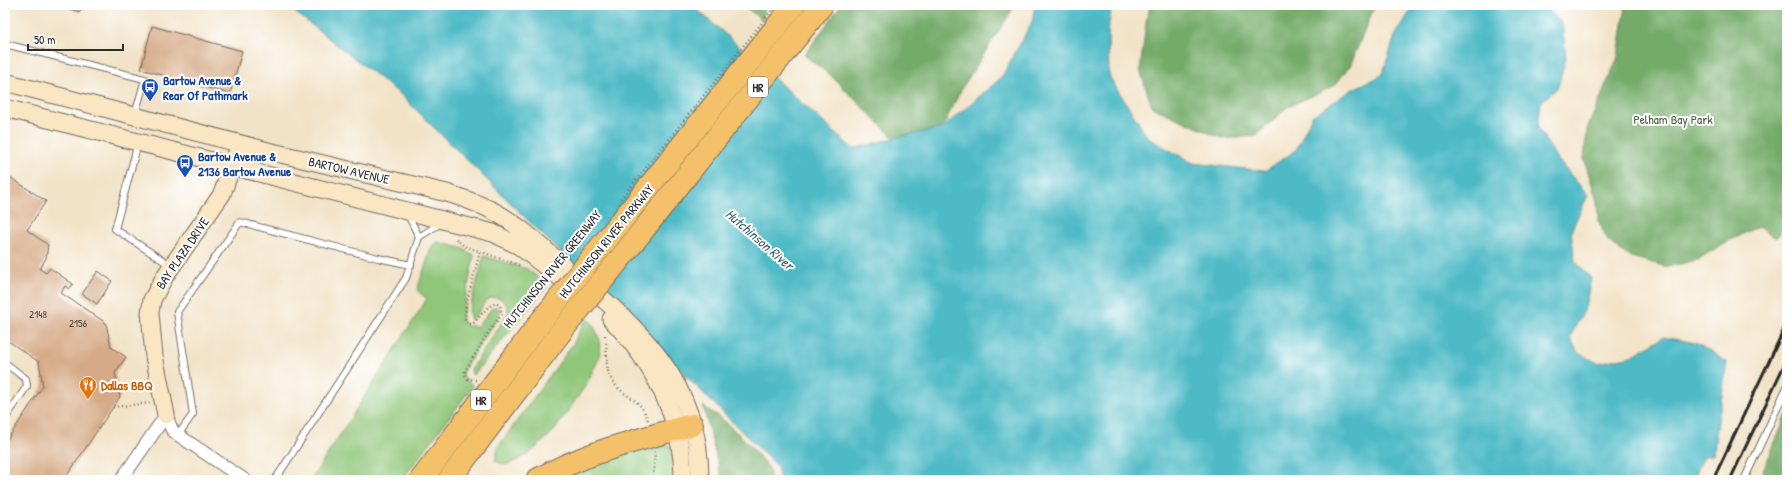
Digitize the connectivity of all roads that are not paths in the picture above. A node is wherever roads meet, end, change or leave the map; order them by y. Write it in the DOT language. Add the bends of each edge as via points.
graph roads {
  1 [pos="794,5"];
  2 [pos="822,5"];
  3 [pos="5,44"];
  4 [pos="5,82"];
  5 [pos="5,108"];
  6 [pos="134,116"];
  7 [pos="138,142"];
  8 [pos="240,143"];
  9 [pos="233,166"];
  10 [pos="323,188"];
  11 [pos="419,237"];
  12 [pos="519,246"];
  13 [pos="411,265"];
  14 [pos="172,266"];
  15 [pos="575,282"];
  16 [pos="5,363"];
  17 [pos="1787,387"];
  18 [pos="165,408"];
  19 [pos="5,419"];
  20 [pos="684,427"];
  21 [pos="178,435"];
  22 [pos="121,480"];
  23 [pos="244,480"];
  24 [pos="275,480"];
  25 [pos="421,480"];
  26 [pos="449,480"];
  27 [pos="537,480"];
  28 [pos="683,480"];
  29 [pos="700,480"];
  30 [pos="1744,480"];
  1 -- 25 [label="highway, HUTCHINSON RIVER PARKWAY / HR, bridge" via="542,320"];
  2 -- 26 [label="highway, HUTCHINSON RIVER PARKWAY / HR, bridge" via="560,333"];
  3 -- 6 [label="lane" via="145,79"];
  4 -- 6 [label="street, BARTOW AVENUE"];
  5 -- 7 [label="street, BARTOW AVENUE"];
  6 -- 8 [label="street, BARTOW AVENUE"];
  7 -- 9 [label="street, BARTOW AVENUE"];
  7 -- 14 [label="lane" via="115,229"];
  8 -- 9 [label="street, BAY PLAZA DRIVE"];
  8 -- 15 [label="street, BARTOW AVENUE" via="403,182 472,202 495,212 514,225"];
  9 -- 10 [label="street, BARTOW AVENUE"];
  9 -- 14 [label="street, BAY PLAZA DRIVE" via="222,194"];
  10 -- 11 [label="lane" via="331,194 408,215"];
  10 -- 12 [label="street, BARTOW AVENUE" via="482,229"];
  11 -- 12 [label="lane" via="442,223 466,228"];
  11 -- 13 [label="lane"];
  12 -- 15 [label="street, BARTOW AVENUE"];
  13 -- 21 [label="lane" via="240,222 177,312 193,414"];
  13 -- 24 [label="lane" via="406,278"];
  14 -- 18 [label="street, BAY PLAZA DRIVE" via="156,290 150,307 154,356"];
  15 -- 20 [label="street" via="627,336 661,388 672,413"];
  16 -- 19 [label="lane" via="26,379 27,386"];
  17 -- 30 [label="lane"];
  18 -- 21 [label="street, BAY PLAZA DRIVE" via="170,425"];
  18 -- 22 [label="street"];
  20 -- 27 [label="highway" via="597,452 562,466"];
  20 -- 28 [label="street" via="681,450"];
  20 -- 29 [label="street" via="698,453"];
  21 -- 23 [label="street, BAY PLAZA DRIVE"];
}
